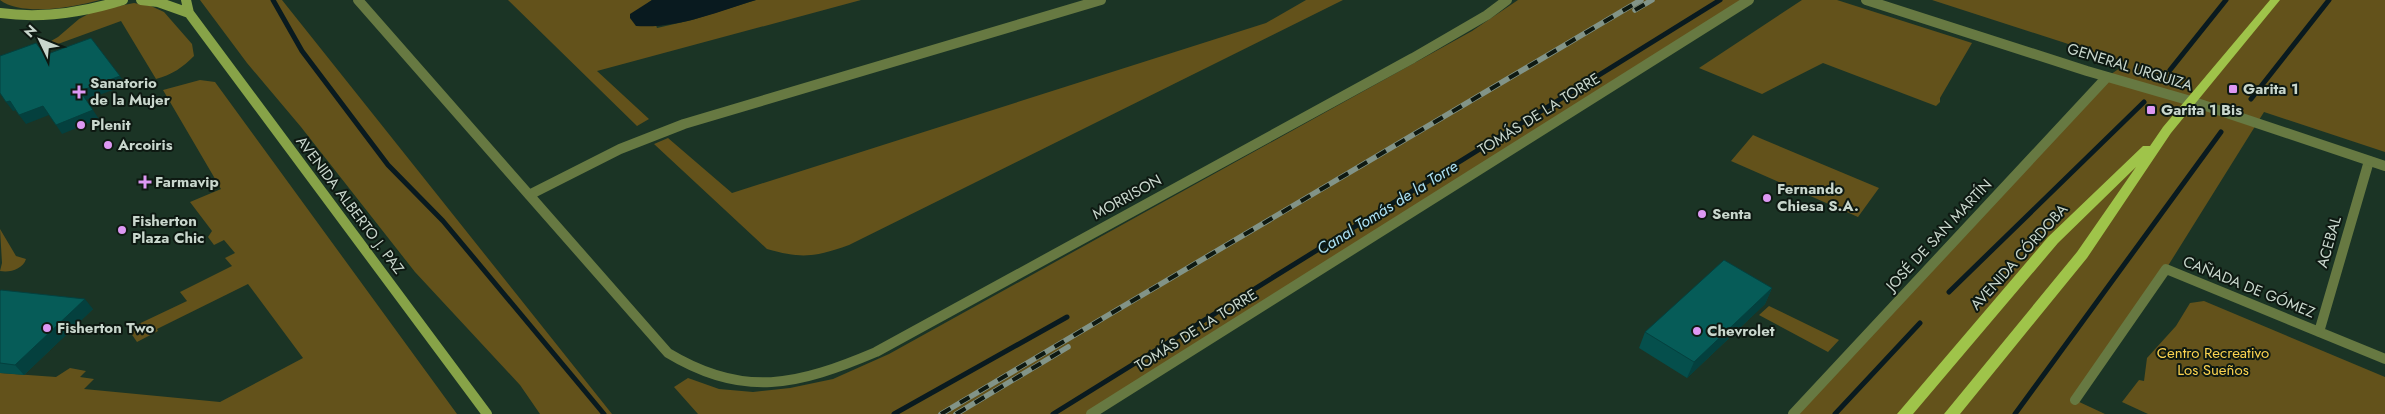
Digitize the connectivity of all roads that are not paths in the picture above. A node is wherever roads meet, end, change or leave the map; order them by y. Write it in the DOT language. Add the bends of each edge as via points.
graph roads {
  1 [pos="122,0"];
  2 [pos="136,0"];
  3 [pos="141,0"];
  4 [pos="186,0"];
  5 [pos="358,0"];
  6 [pos="1101,0"];
  7 [pos="1507,0"];
  8 [pos="1749,0"];
  9 [pos="1866,0"];
  10 [pos="2275,0"];
  11 [pos="189,13"];
  12 [pos="0,14"];
  13 [pos="2107,77"];
  14 [pos="2191,101"];
  15 [pos="2167,130"];
  16 [pos="2368,161"];
  17 [pos="2385,166"];
  18 [pos="529,195"];
  19 [pos="2319,332"];
  20 [pos="2385,359"];
  21 [pos="2075,400"];
  22 [pos="487,414"];
  23 [pos="1091,414"];
  24 [pos="1793,414"];
  25 [pos="1904,414"];
  26 [pos="1951,414"];
  1 -- 2 [label="main road"];
  1 -- 12 [label="main road" via="55,15"];
  3 -- 11 [label="main road" via="158,2"];
  4 -- 11 [label="main road, AVENIDA ALBERTO J. PAZ"];
  5 -- 18 [label="street, MORRISON"];
  6 -- 18 [label="street" via="684,124 620,149"];
  7 -- 18 [label="street, MORRISON" via="1413,58 876,352 818,375 785,382 747,382 708,376 685,366 668,353"];
  8 -- 23 [label="street, TOMÁS DE LA TORRE"];
  9 -- 13 [label="street, GENERAL URQUIZA"];
  10 -- 14 [label="main road, AVENIDA CÓRDOBA"];
  11 -- 22 [label="main road, AVENIDA ALBERTO J. PAZ"];
  13 -- 14 [label="street, GENERAL URQUIZA"];
  13 -- 24 [label="street, JOSÉ DE SAN MARTÍN"];
  14 -- 15 [label="main road, AVENIDA CÓRDOBA"];
  14 -- 16 [label="street, GENERAL URQUIZA"];
  15 -- 25 [label="main road, AVENIDA CÓRDOBA" via="2053,240"];
  15 -- 26 [label="main road, AVENIDA CÓRDOBA" via="2082,255"];
  16 -- 17 [label="street, GENERAL URQUIZA"];
  16 -- 19 [label="street, ACEBAL"];
  19 -- 20 [label="street, CAÑADA DE GÓMEZ"];
  19 -- 21 [label="street, CAÑADA DE GÓMEZ" via="2166,269"];
}
